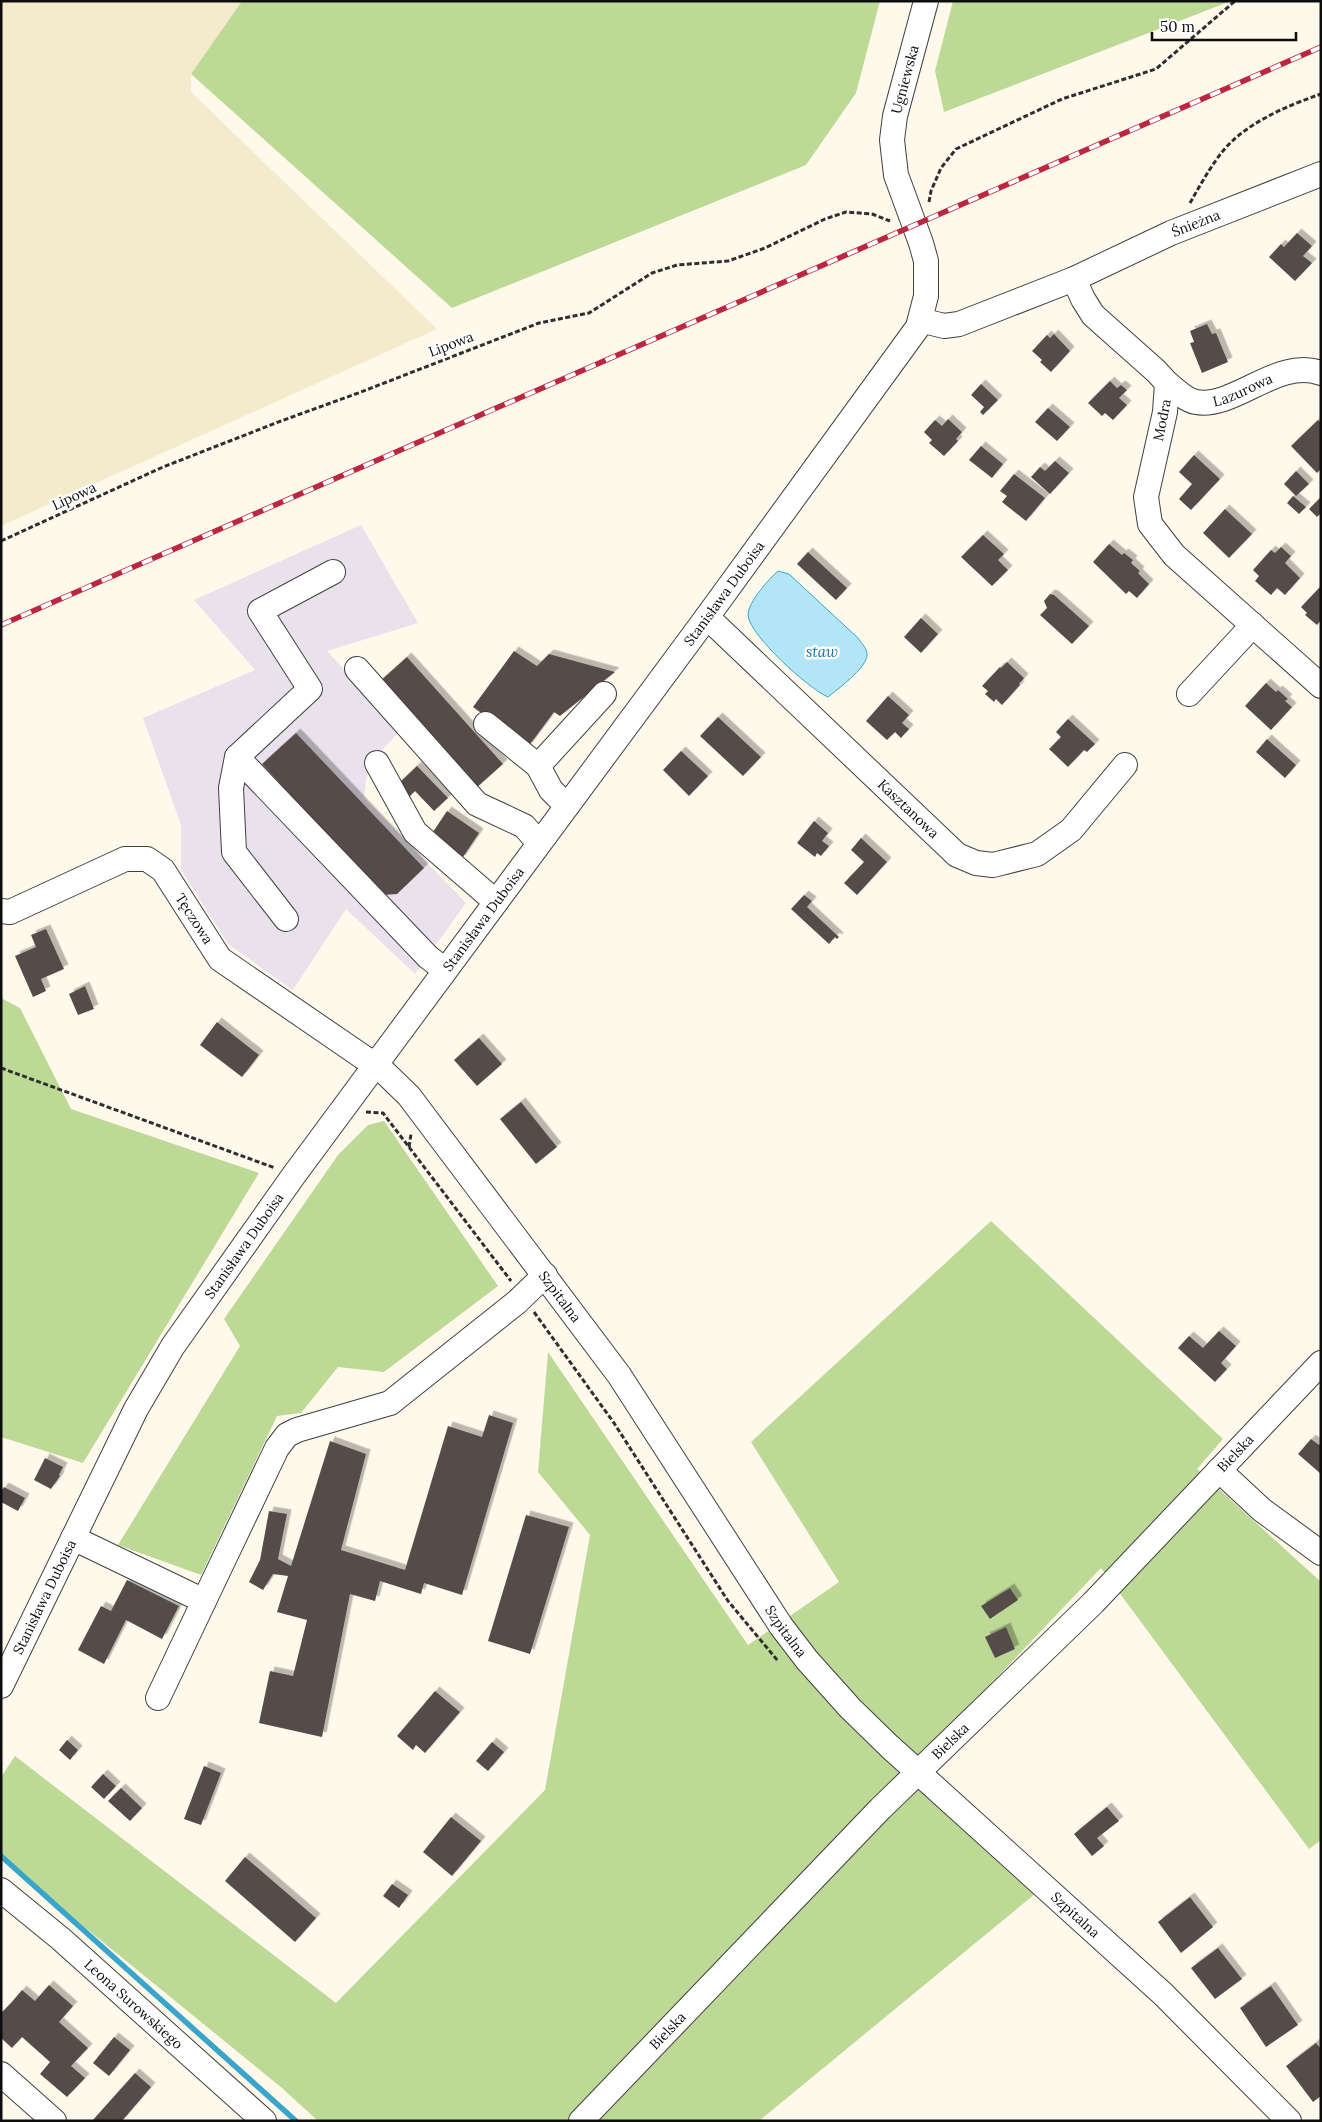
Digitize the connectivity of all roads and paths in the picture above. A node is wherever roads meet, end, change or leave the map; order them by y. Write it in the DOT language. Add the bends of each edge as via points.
graph roads {
  1 [pos="926,1"];
  2 [pos="1235,1"];
  3 [pos="1321,94"];
  4 [pos="893,160"];
  5 [pos="1321,174"];
  6 [pos="914,222"];
  7 [pos="1171,233"];
  8 [pos="1074,280"];
  9 [pos="920,320"];
  10 [pos="1321,373"];
  11 [pos="1167,383"];
  12 [pos="1,541"];
  13 [pos="334,572"];
  14 [pos="707,617"];
  15 [pos="1253,625"];
  16 [pos="357,670"];
  17 [pos="1321,686"];
  18 [pos="604,694"];
  19 [pos="1189,694"];
  20 [pos="486,724"];
  21 [pos="237,757"];
  22 [pos="377,763"];
  23 [pos="1125,765"];
  24 [pos="538,766"];
  25 [pos="567,806"];
  26 [pos="539,843"];
  27 [pos="496,902"];
  28 [pos="1,911"];
  29 [pos="286,919"];
  30 [pos="445,970"];
  31 [pos="376,1064"];
  32 [pos="1,1068"];
  33 [pos="361,1114"];
  34 [pos="294,1175"];
  35 [pos="545,1275"];
  36 [pos="511,1282"];
  37 [pos="540,1319"];
  38 [pos="1321,1363"];
  39 [pos="1219,1470"];
  40 [pos="74,1538"];
  41 [pos="1321,1553"];
  42 [pos="204,1601"];
  43 [pos="782,1665"];
  44 [pos="1,1686"];
  45 [pos="158,1698"];
  46 [pos="918,1772"];
  47 [pos="1,1890"];
  48 [pos="1,2074"];
  49 [pos="54,2121"];
  50 [pos="264,2121"];
  51 [pos="581,2121"];
  52 [pos="1288,2121"];
  1 -- 4 [label="street, Ugniewska" via="895,116"];
  2 -- 6 [label="path" via="1156,69 1062,99 956,149 941,168 928,208"];
  3 -- 7 [label="path" via="1288,106 1246,130 1226,148"];
  4 -- 6 [label="street, Stanisława Duboisa"];
  5 -- 7 [label="street, Śnieżna"];
  6 -- 9 [label="street, Stanisława Duboisa" via="922,243 927,279"];
  6 -- 12 [label="path, Lipowa" via="901,225 872,214 846,212 728,261 677,265 652,273 589,312 539,323 272,424 163,467"];
  7 -- 8 [label="street, Śnieżna"];
  8 -- 9 [label="street" via="959,324 944,326"];
  8 -- 11 [label="street, Modra" via="1093,315"];
  9 -- 14 [label="street, Stanisława Duboisa" via="910,339"];
  10 -- 11 [label="street, Lazurowa" via="1303,370 1282,373 1208,402 1190,400"];
  11 -- 15 [label="street, Modra" via="1165,412 1146,497 1150,524 1174,555"];
  13 -- 21 [label="street" via="260,611 310,689"];
  14 -- 23 [label="street, Kasztanowa" via="957,855 976,863 993,865 1037,854 1071,830"];
  14 -- 25 [label="street, Stanisława Duboisa"];
  15 -- 17 [label="street, Modra"];
  15 -- 19 [label="street"];
  16 -- 26 [label="street" via="477,804 524,826"];
  18 -- 24 [label="street"];
  20 -- 24 [label="street"];
  21 -- 29 [label="street" via="231,788 234,852"];
  21 -- 30 [label="street" via="428,957"];
  22 -- 27 [label="street" via="415,832"];
  24 -- 25 [label="street" via="551,790"];
  25 -- 26 [label="street, Stanisława Duboisa"];
  26 -- 27 [label="street, Stanisława Duboisa"];
  27 -- 30 [label="street, Stanisława Duboisa"];
  28 -- 31 [label="street, Tęczowa" via="10,912 126,859 147,859 163,870 220,959"];
  30 -- 31 [label="street, Stanisława Duboisa"];
  31 -- 34 [label="street, Stanisława Duboisa"];
  31 -- 35 [label="street, Szpitalna" via="409,1096"];
  32 -- 34 [label="path"];
  33 -- 36 [label="path" via="383,1113"];
  34 -- 40 [label="street, Stanisława Duboisa" via="173,1346 136,1408"];
  35 -- 42 [label="street" via="517,1302 390,1404 314,1423 287,1435 277,1448"];
  35 -- 46 [label="street, Szpitalna" via="619,1375 781,1626 850,1708"];
  37 -- 43 [label="path" via="614,1423 728,1601"];
  38 -- 39 [label="street, Bielska"];
  39 -- 41 [label="street" via="1262,1510"];
  39 -- 46 [label="street, Bielska" via="1092,1603"];
  40 -- 42 [label="street"];
  40 -- 44 [label="street, Stanisława Duboisa"];
  42 -- 45 [label="street"];
  46 -- 51 [label="street, Bielska"];
  46 -- 52 [label="street, Szpitalna" via="1155,1987"];
  47 -- 50 [label="street, Leona Surowskiego" via="61,1939"];
  48 -- 49 [label="street"];
}
